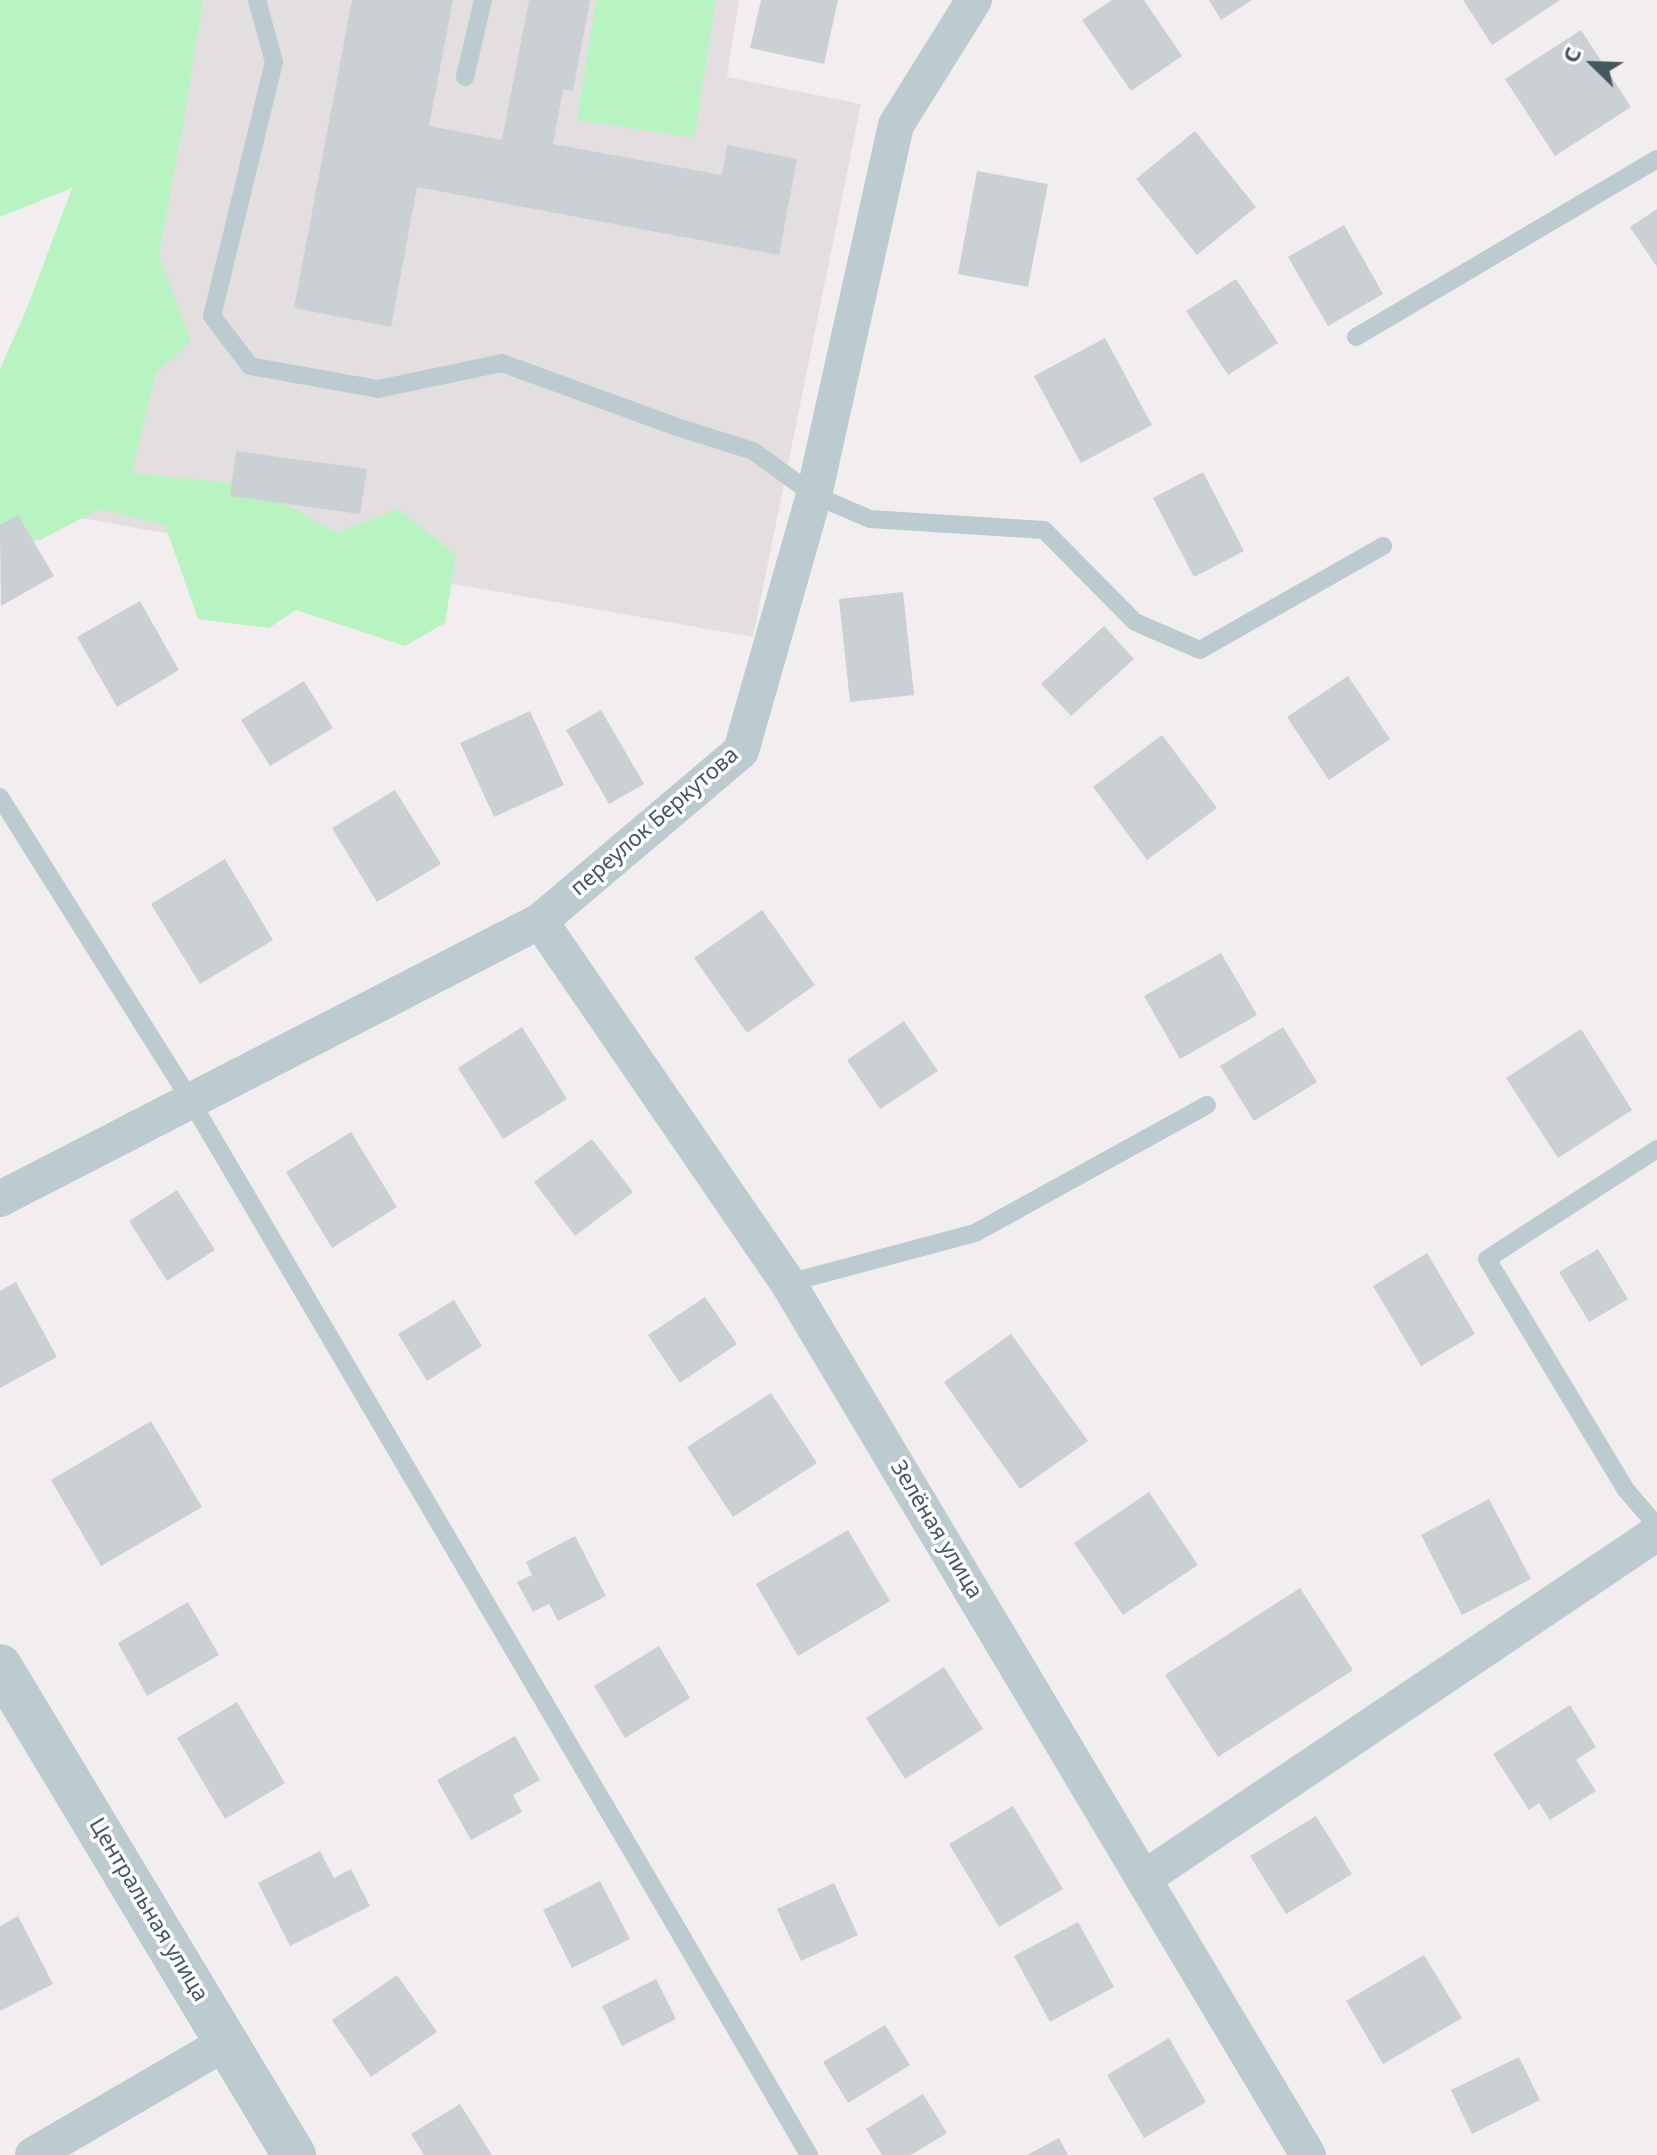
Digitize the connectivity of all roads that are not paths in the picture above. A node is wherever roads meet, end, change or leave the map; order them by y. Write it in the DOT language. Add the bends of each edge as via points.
graph roads {
  1 [pos="257,0"];
  2 [pos="483,0"];
  3 [pos="974,0"];
  4 [pos="465,77"];
  5 [pos="1657,159"];
  6 [pos="1356,337"];
  7 [pos="814,495"];
  8 [pos="1383,546"];
  9 [pos="0,797"];
  10 [pos="540,921"];
  11 [pos="191,1101"];
  12 [pos="1207,1105"];
  13 [pos="1657,1149"];
  14 [pos="0,1199"];
  15 [pos="788,1283"];
  16 [pos="1657,1526"];
  17 [pos="1657,1533"];
  18 [pos="0,1666"];
  19 [pos="1143,1879"];
  20 [pos="227,2042"];
  21 [pos="33,2155"];
  22 [pos="294,2155"];
  23 [pos="809,2155"];
  24 [pos="1308,2155"];
  1 -- 7 [label="lane" via="274,62 212,316 250,366 378,389 502,363 753,451"];
  2 -- 4 [label="lane"];
  3 -- 7 [label="street, переулок Беркутова" via="896,125"];
  5 -- 6 [label="lane"];
  7 -- 8 [label="lane" via="870,519 1044,530 1135,622 1200,650"];
  7 -- 10 [label="street, переулок Беркутова" via="741,751"];
  9 -- 11 [label="lane"];
  10 -- 11 [label="street, переулок Беркутова"];
  10 -- 15 [label="street, Зелёная улица"];
  11 -- 14 [label="street, переулок Беркутова"];
  11 -- 23 [label="lane"];
  12 -- 15 [label="lane" via="975,1233"];
  13 -- 16 [label="lane" via="1487,1259 1626,1490"];
  15 -- 19 [label="street, Зелёная улица"];
  17 -- 19 [label="street"];
  18 -- 20 [label="street, Центральная улица"];
  19 -- 24 [label="street, Зелёная улица"];
  20 -- 21 [label="street"];
  20 -- 22 [label="street, Центральная улица"];
}
